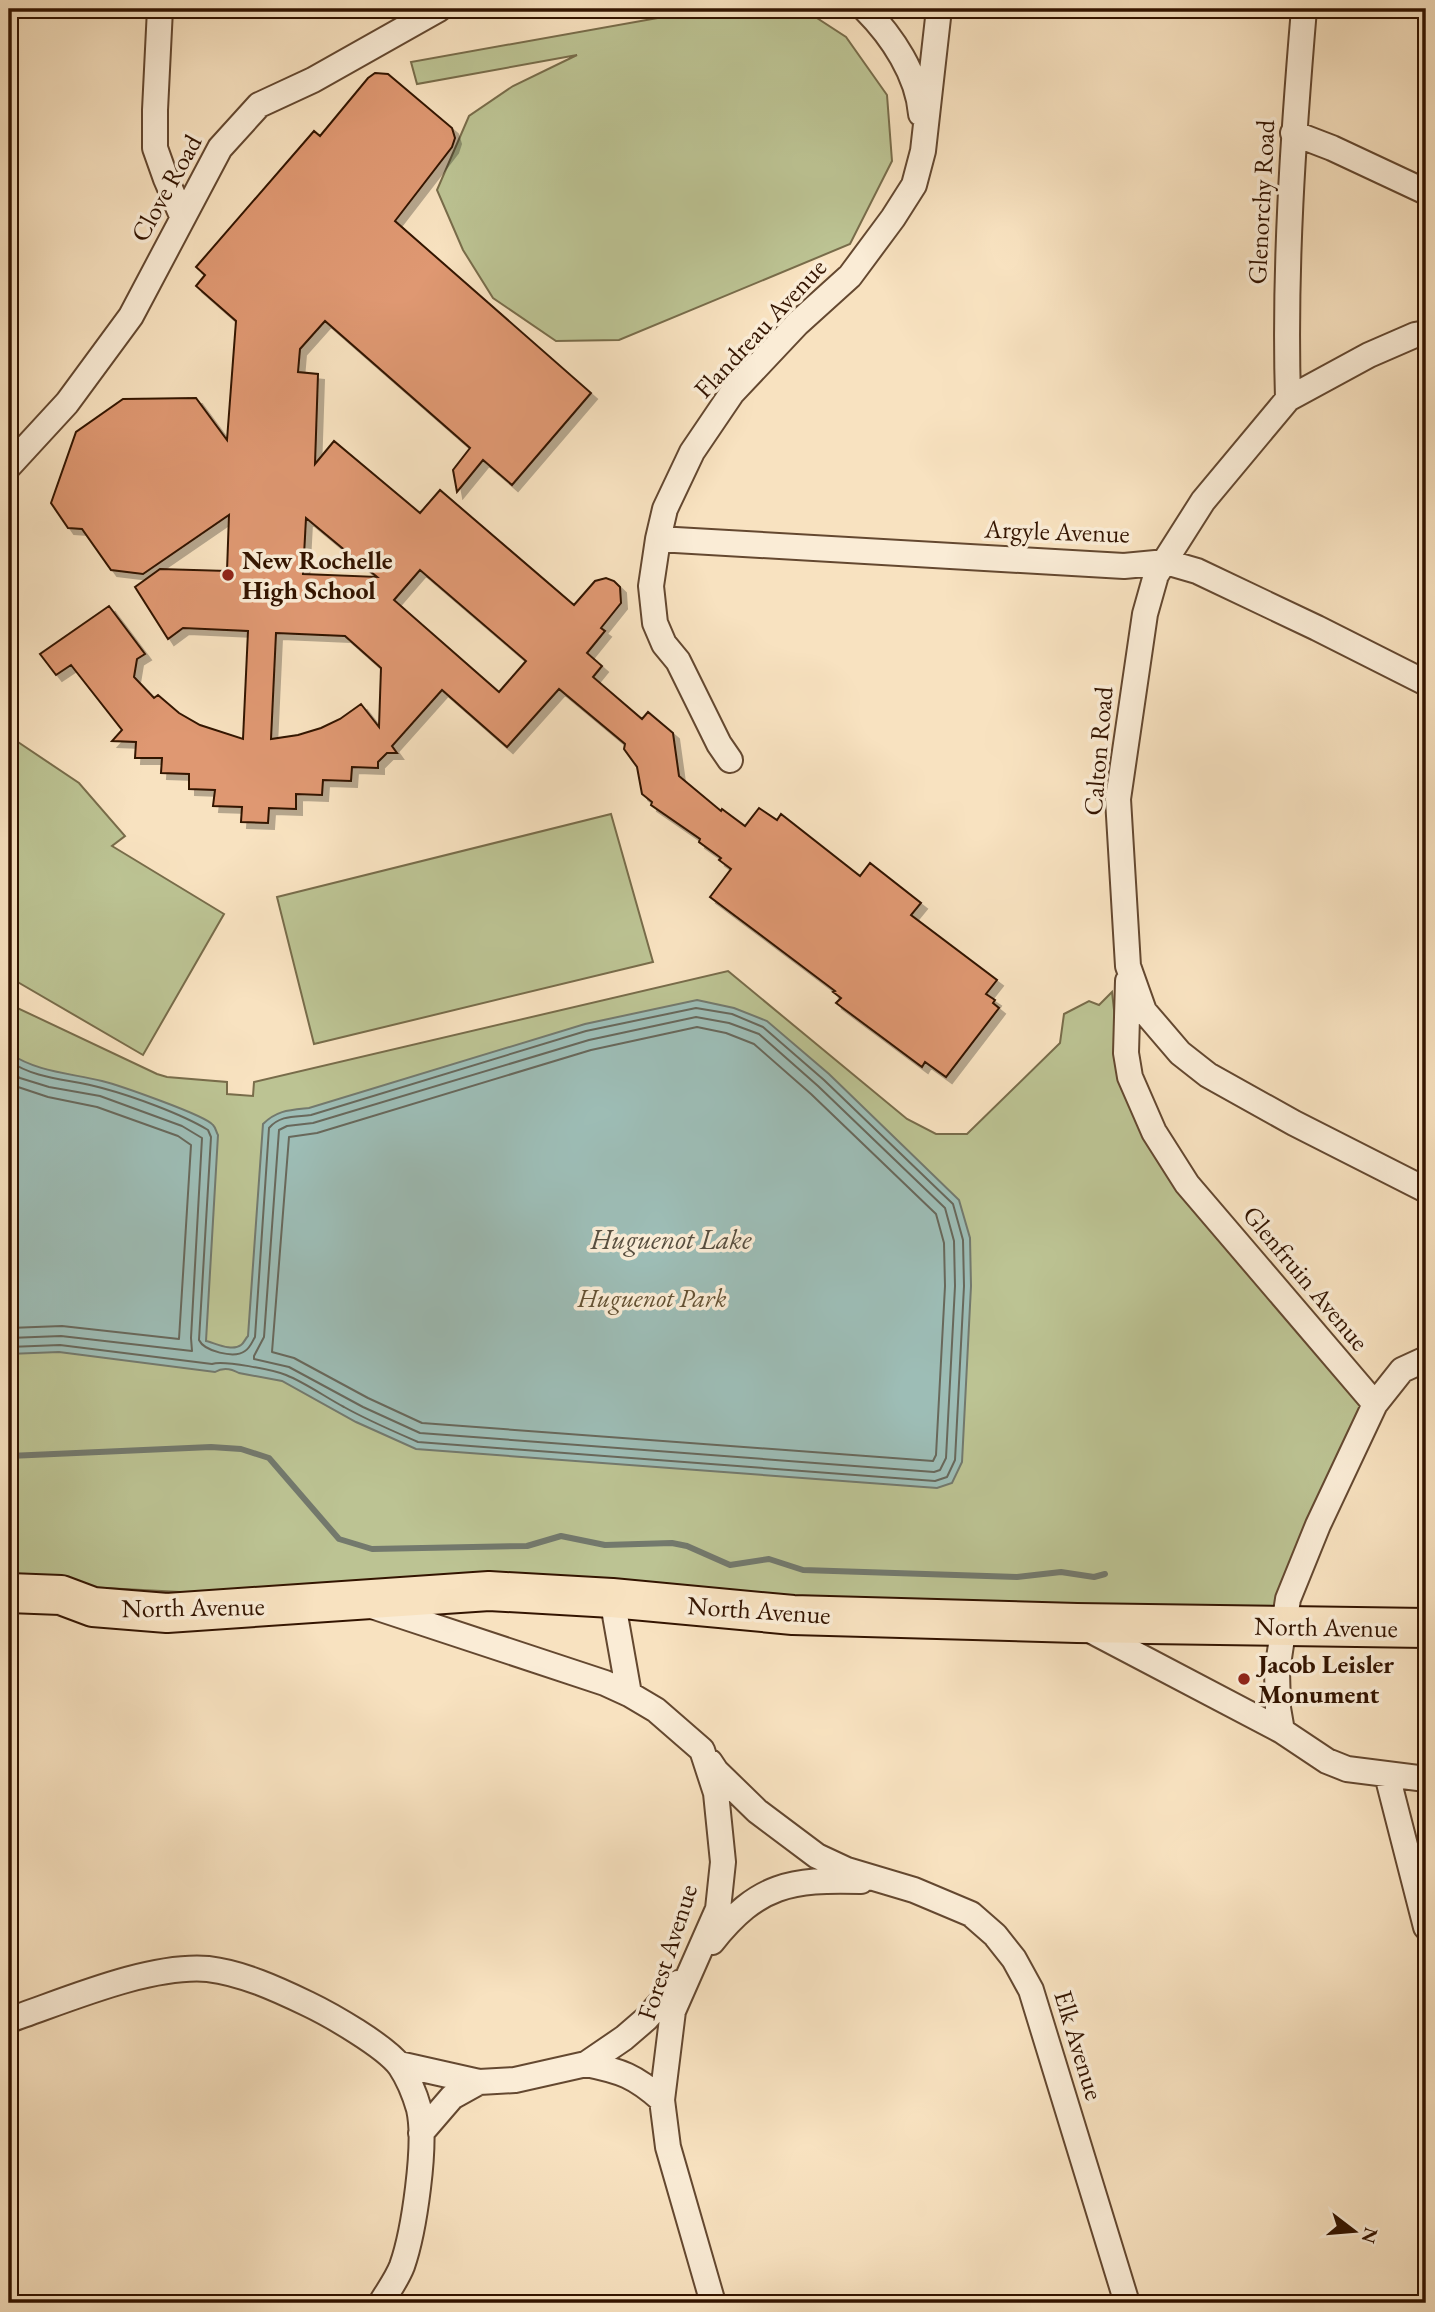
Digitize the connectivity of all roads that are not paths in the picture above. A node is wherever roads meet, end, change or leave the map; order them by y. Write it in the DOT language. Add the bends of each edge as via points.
graph roads {
  1 [pos="160,9"];
  2 [pos="439,9"];
  3 [pos="865,9"];
  4 [pos="939,9"];
  5 [pos="1304,9"];
  6 [pos="1293,133"];
  7 [pos="923,151"];
  8 [pos="1426,192"];
  9 [pos="182,216"];
  10 [pos="1426,333"];
  11 [pos="1288,399"];
  12 [pos="9,466"];
  13 [pos="658,539"];
  14 [pos="1166,562"];
  15 [pos="1426,683"];
  16 [pos="730,760"];
  17 [pos="1128,966"];
  18 [pos="1424,1183"];
  19 [pos="1426,1360"];
  20 [pos="1375,1404"];
  21 [pos="9,1593"];
  22 [pos="612,1598"];
  23 [pos="357,1600"];
  24 [pos="93,1606"];
  25 [pos="9,1613"];
  26 [pos="1077,1623"];
  27 [pos="1283,1627"];
  28 [pos="1426,1628"];
  29 [pos="629,1694"];
  30 [pos="1282,1731"];
  31 [pos="702,1750"];
  32 [pos="1387,1775"];
  33 [pos="1426,1779"];
  34 [pos="879,1881"];
  35 [pos="1426,1927"];
  36 [pos="693,1966"];
  37 [pos="9,2020"];
  38 [pos="399,2064"];
  39 [pos="586,2064"];
  40 [pos="479,2082"];
  41 [pos="662,2099"];
  42 [pos="421,2133"];
  43 [pos="381,2303"];
  44 [pos="713,2303"];
  45 [pos="1127,2303"];
  1 -- 9 [label="street" via="155,148"];
  2 -- 9 [label="street, Clove Road" via="259,105 220,148"];
  3 -- 7 [label="street" via="880,24 911,76 920,102"];
  4 -- 7 [label="street, Flandreau Avenue"];
  5 -- 6 [label="street, Glenorchy Road"];
  6 -- 8 [label="street"];
  6 -- 11 [label="street, Glenorchy Road" via="1286,317"];
  7 -- 13 [label="street, Flandreau Avenue" via="914,185 850,276 732,393 692,452 665,509"];
  9 -- 12 [label="street, Clove Road" via="131,316 67,403"];
  10 -- 11 [label="street, Calton Road" via="1369,355"];
  11 -- 14 [label="street, Calton Road" via="1203,500"];
  13 -- 14 [label="street, Argyle Avenue" via="1124,566"];
  13 -- 16 [label="street, Flandreau Avenue" via="651,586 655,623"];
  14 -- 15 [label="street, Argyle Avenue" via="1197,571"];
  14 -- 17 [label="street, Calton Road" via="1156,575 1145,614 1118,799"];
  17 -- 18 [label="street, Calton Road" via="1144,1011 1180,1052 1208,1075 1294,1124"];
  17 -- 20 [label="street, Glenfruin Avenue" via="1126,1054 1130,1077 1154,1132 1187,1184"];
  19 -- 20 [label="street" via="1402,1370"];
  20 -- 27 [label="street" via="1318,1525 1288,1599"];
  21 -- 24 [label="main road, North Avenue" via="61,1595"];
  22 -- 23 [label="main road, North Avenue" via="489,1591"];
  22 -- 26 [label="main road, North Avenue" via="793,1615"];
  22 -- 29 [label="street"];
  23 -- 24 [label="main road, North Avenue" via="167,1613"];
  23 -- 29 [label="street"];
  24 -- 25 [label="main road, North Avenue" via="57,1615"];
  26 -- 27 [label="main road, North Avenue"];
  26 -- 30 [label="street"];
  27 -- 28 [label="main road, North Avenue"];
  27 -- 30 [label="street" via="1277,1671"];
  29 -- 31 [label="street" via="656,1710"];
  30 -- 32 [label="street" via="1327,1761"];
  31 -- 34 [label="street, Elk Avenue" via="716,1771 757,1811 807,1849"];
  31 -- 36 [label="street, Forest Avenue" via="716,1793 723,1862 718,1909"];
  32 -- 33 [label="street"];
  32 -- 35 [label="street"];
  34 -- 36 [label="street, Elk Avenue" via="816,1880 784,1885 728,1923"];
  34 -- 45 [label="street, Elk Avenue" via="971,1914 1014,1959 1031,1990"];
  36 -- 39 [label="street" via="646,2019"];
  36 -- 41 [label="street, Forest Avenue" via="673,2011"];
  37 -- 38 [label="street" via="166,1970 209,1969 284,1992 334,2017"];
  38 -- 40 [label="street"];
  38 -- 42 [label="street" via="419,2110"];
  39 -- 40 [label="street" via="515,2080"];
  39 -- 41 [label="street" via="642,2082"];
  40 -- 42 [label="street" via="452,2096"];
  41 -- 44 [label="street, Forest Avenue" via="668,2147"];
  42 -- 43 [label="street" via="412,2232 401,2269"];
}
